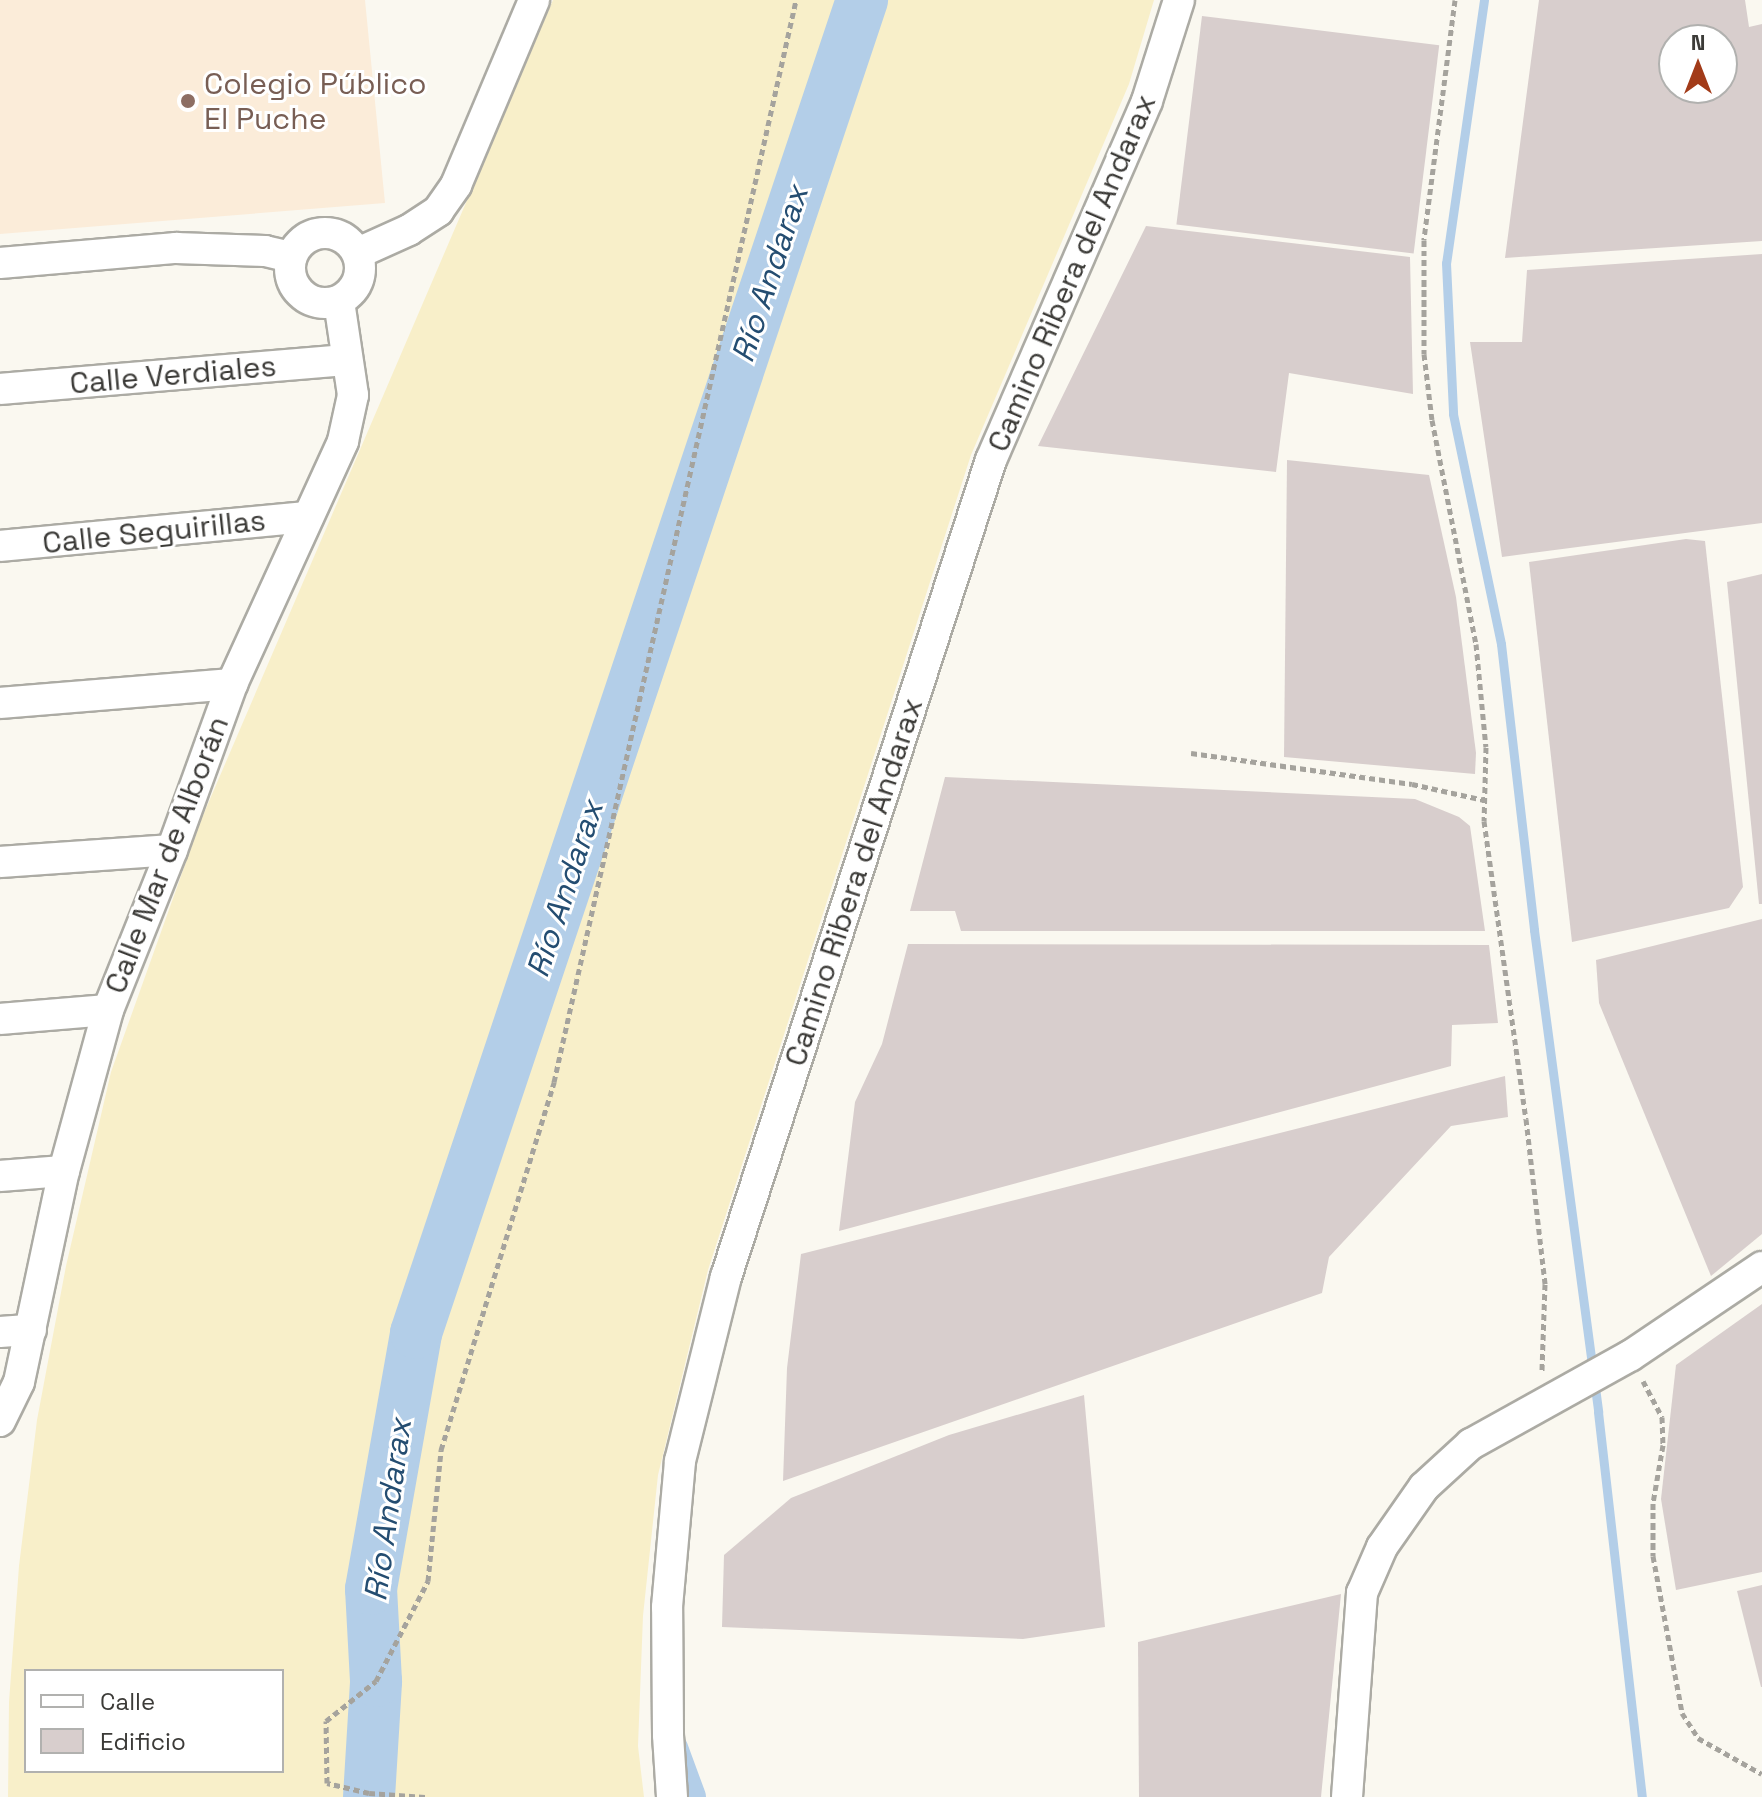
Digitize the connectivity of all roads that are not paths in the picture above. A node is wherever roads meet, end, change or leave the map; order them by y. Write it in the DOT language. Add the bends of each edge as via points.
graph roads {
  1 [pos="534,0"];
  2 [pos="1179,0"];
  3 [pos="358,253"];
  4 [pos="291,257"];
  5 [pos="0,263"];
  6 [pos="339,301"];
  7 [pos="346,360"];
  8 [pos="0,389"];
  9 [pos="308,517"];
  10 [pos="0,546"];
  11 [pos="232,684"];
  12 [pos="0,703"];
  13 [pos="172,850"];
  14 [pos="0,862"];
  15 [pos="108,1010"];
  16 [pos="0,1019"];
  17 [pos="64,1171"];
  18 [pos="0,1176"];
  19 [pos="1762,1267"];
  20 [pos="31,1330"];
  21 [pos="0,1332"];
  22 [pos="0,1421"];
  23 [pos="672,1797"];
  24 [pos="1347,1797"];
  1 -- 3 [label="street" via="456,185 438,211"];
  2 -- 23 [label="street, Camino Ribera del Andarax" via="1147,101 991,460 726,1277 680,1461 667,1607"];
  3 -- 4 [label="street" via="344,238 321,233 301,242"];
  3 -- 6 [label="street" via="358,282"];
  4 -- 5 [label="street" via="176,248"];
  4 -- 6 [label="street" via="290,277 298,292 312,301"];
  6 -- 7 [label="street, Calle Mar de Alborán"];
  7 -- 8 [label="street, Calle Verdiales"];
  7 -- 9 [label="street, Calle Mar de Alborán" via="353,395 343,441"];
  9 -- 10 [label="street, Calle Seguirillas"];
  9 -- 11 [label="street, Calle Mar de Alborán"];
  11 -- 12 [label="street"];
  11 -- 13 [label="street, Calle Mar de Alborán"];
  13 -- 14 [label="street"];
  13 -- 15 [label="street, Calle Mar de Alborán"];
  15 -- 16 [label="street"];
  15 -- 17 [label="street, Calle Mar de Alborán"];
  17 -- 18 [label="street"];
  17 -- 20 [label="street, Calle Mar de Alborán"];
  19 -- 24 [label="street" via="1630,1356 1471,1444 1424,1487 1382,1547 1362,1593"];
  20 -- 21 [label="street"];
  20 -- 22 [label="street, Calle Mar de Alborán" via="19,1382"];
}
